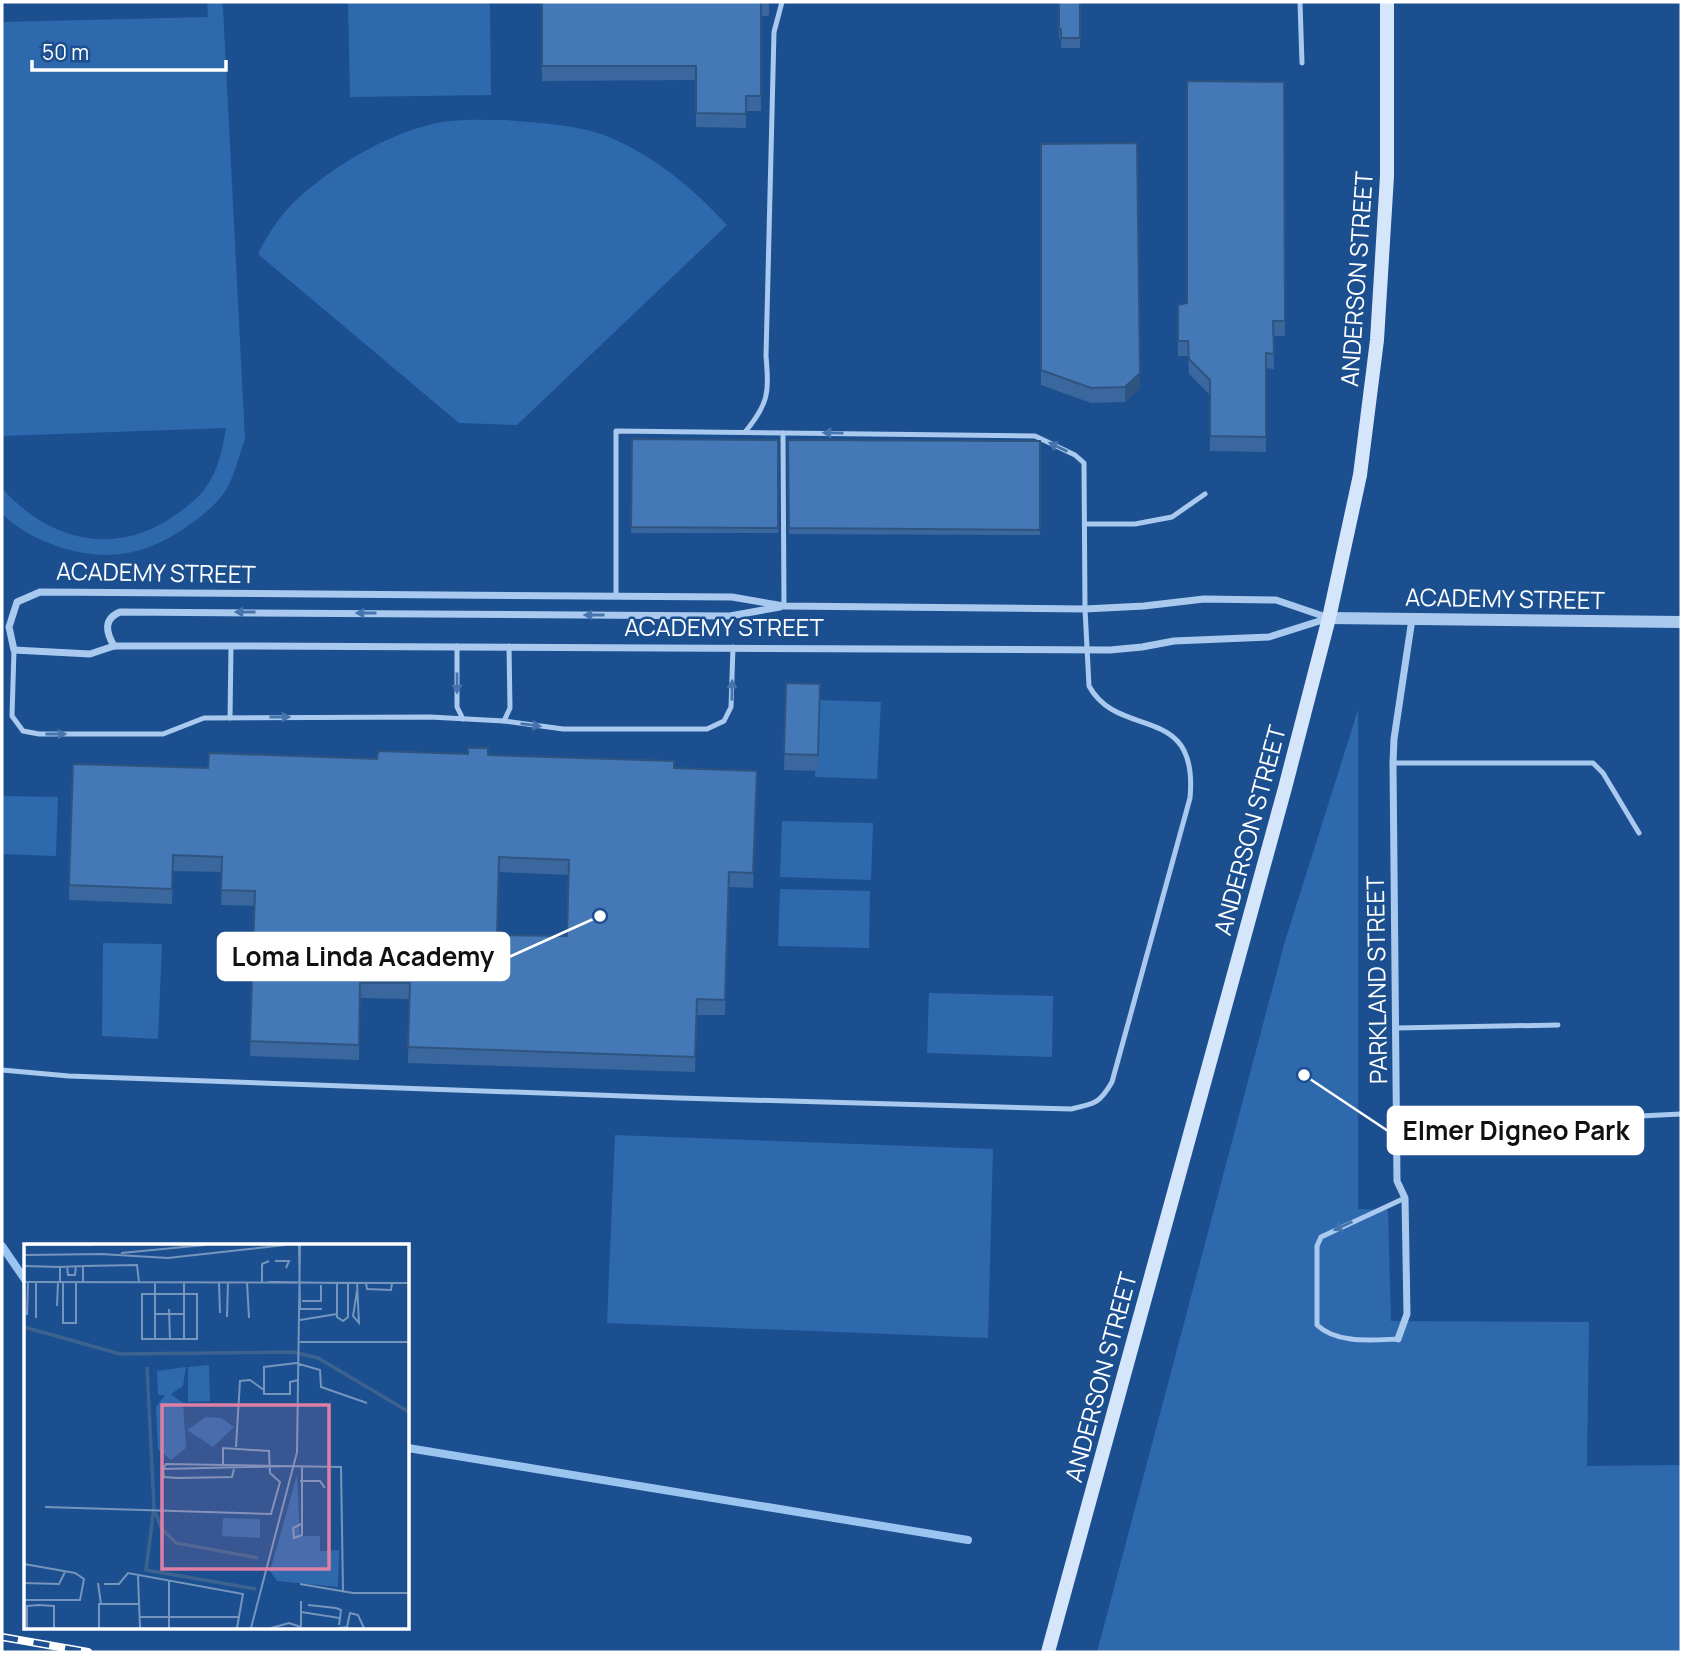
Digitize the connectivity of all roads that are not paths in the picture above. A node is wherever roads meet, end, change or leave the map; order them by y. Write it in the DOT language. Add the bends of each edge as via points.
graph roads {
  1 [pos="782,2"];
  2 [pos="1300,2"];
  3 [pos="1387,2"];
  4 [pos="1302,63"];
  5 [pos="745,432"];
  6 [pos="783,433"];
  7 [pos="1205,494"];
  8 [pos="1086,524"];
  9 [pos="616,596"];
  10 [pos="784,606"];
  11 [pos="1085,608"];
  12 [pos="1329,618"];
  13 [pos="1412,618"];
  14 [pos="1681,622"];
  15 [pos="114,646"];
  16 [pos="231,646"];
  17 [pos="457,646"];
  18 [pos="509,646"];
  19 [pos="733,647"];
  20 [pos="1086,648"];
  21 [pos="14,650"];
  22 [pos="230,718"];
  23 [pos="463,719"];
  24 [pos="504,721"];
  25 [pos="1393,763"];
  26 [pos="1639,833"];
  27 [pos="1558,1025"];
  28 [pos="1396,1028"];
  29 [pos="2,1070"];
  30 [pos="1681,1114"];
  31 [pos="1620,1117"];
  32 [pos="1405,1198"];
  33 [pos="1398,1339"];
  34 [pos="1048,1652"];
  1 -- 5 [label="lane" via="774,32 769,388 761,413"];
  2 -- 4 [label="lane"];
  3 -- 12 [label="main road, ANDERSON STREET" via="1387,176 1377,341 1360,475"];
  5 -- 6 [label="lane"];
  5 -- 9 [label="lane" via="616,431"];
  8 -- 6 [label="lane, one-way" via="1084,463 1035,436"];
  6 -- 10 [label="lane"];
  7 -- 8 [label="lane" via="1172,517 1135,524"];
  8 -- 11 [label="lane"];
  9 -- 10 [label="street, ACADEMY STREET" via="732,597"];
  9 -- 21 [label="street, ACADEMY STREET" via="40,592 17,602 9,627"];
  10 -- 11 [label="street, ACADEMY STREET"];
  10 -- 15 [label="street, ACADEMY STREET, one-way" via="730,616 120,612 111,615 107,624"];
  11 -- 12 [label="street, ACADEMY STREET" via="1204,599 1276,600"];
  11 -- 20 [label="lane"];
  12 -- 13 [label="street, ACADEMY STREET"];
  12 -- 20 [label="street, ACADEMY STREET" via="1269,637"];
  12 -- 34 [label="main road, ANDERSON STREET"];
  13 -- 14 [label="street, ACADEMY STREET"];
  13 -- 25 [label="street, PARKLAND STREET"];
  15 -- 16 [label="street, ACADEMY STREET"];
  15 -- 21 [label="street, ACADEMY STREET" via="90,654"];
  16 -- 17 [label="street, ACADEMY STREET"];
  16 -- 22 [label="lane"];
  17 -- 18 [label="street, ACADEMY STREET"];
  17 -- 23 [label="lane, one-way" via="457,706"];
  18 -- 19 [label="street, ACADEMY STREET"];
  18 -- 24 [label="lane" via="510,708"];
  19 -- 20 [label="street, ACADEMY STREET"];
  24 -- 19 [label="lane, one-way" via="564,729 707,729 724,721 731,707"];
  20 -- 29 [label="lane" via="1094,695 1105,706 1169,733 1184,749 1192,772 1190,798 1112,1082 1093,1105 1071,1109 679,1098"];
  21 -- 22 [label="lane, one-way" via="12,716 23,731 163,734 204,718"];
  22 -- 23 [label="lane, one-way"];
  23 -- 24 [label="lane"];
  25 -- 26 [label="lane" via="1593,763"];
  25 -- 28 [label="street, PARKLAND STREET"];
  27 -- 28 [label="lane"];
  28 -- 32 [label="street, PARKLAND STREET" via="1397,1181"];
  30 -- 31 [label="lane"];
  32 -- 33 [label="street, PARKLAND STREET" via="1407,1314"];
  32 -- 33 [label="lane, one-way" via="1321,1237 1317,1246 1317,1325 1328,1335"];
}
